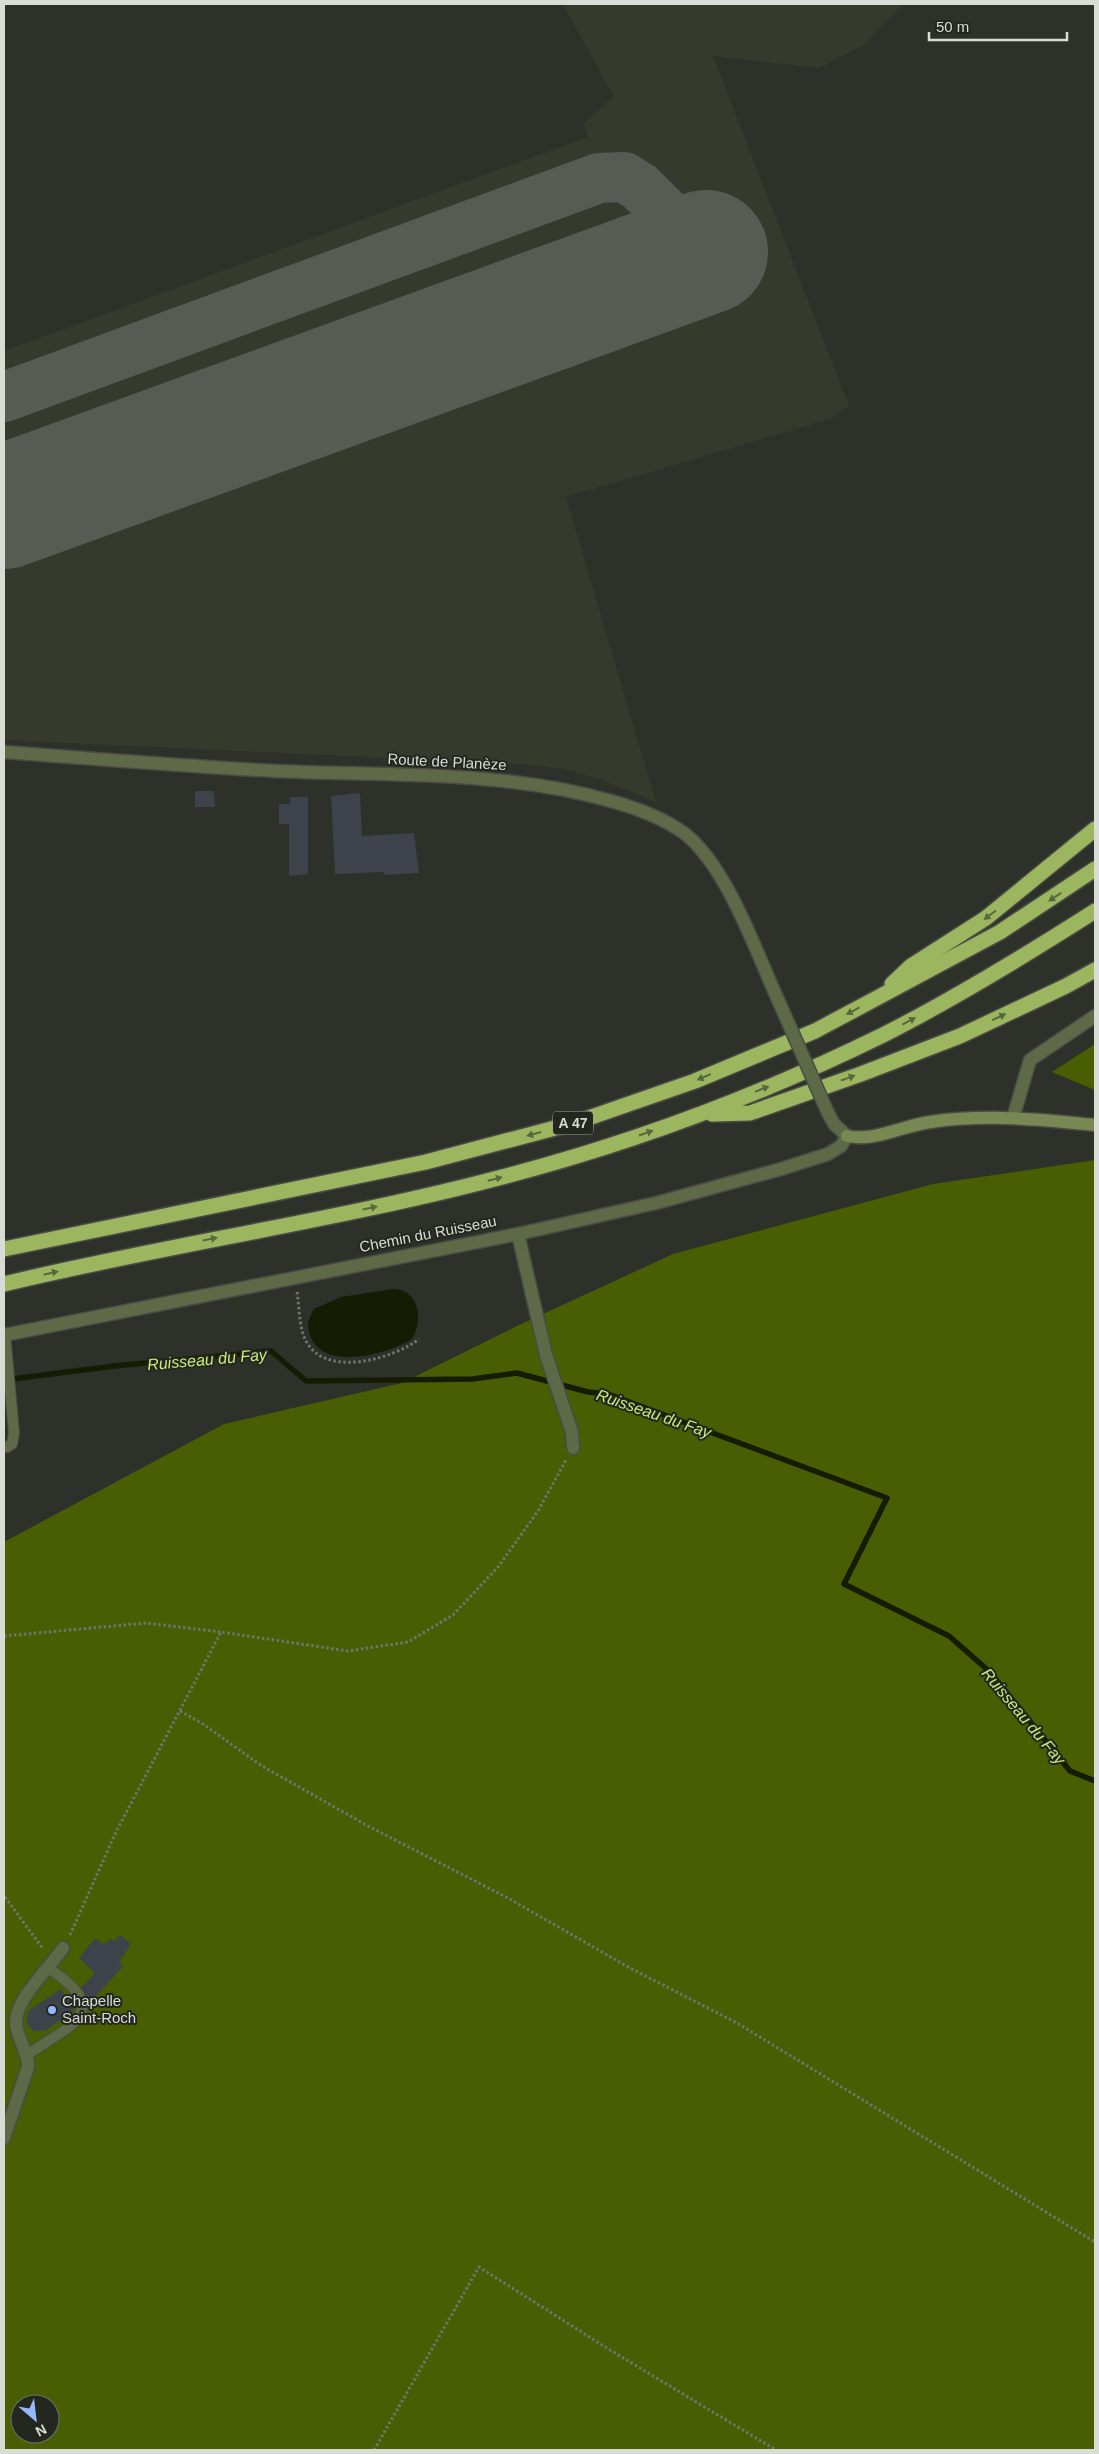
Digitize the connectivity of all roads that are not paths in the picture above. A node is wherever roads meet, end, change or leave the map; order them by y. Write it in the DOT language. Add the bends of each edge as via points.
graph roads {
  1 [pos="4,752"];
  2 [pos="1095,829"];
  3 [pos="1095,869"];
  4 [pos="1095,911"];
  5 [pos="1095,970"];
  6 [pos="875,999"];
  7 [pos="1095,1016"];
  8 [pos="700,1114"];
  9 [pos="1013,1118"];
  10 [pos="1095,1125"];
  11 [pos="846,1136"];
  12 [pos="518,1234"];
  13 [pos="4,1249"];
  14 [pos="4,1284"];
  15 [pos="5,1335"];
  16 [pos="8,1447"];
  17 [pos="572,1448"];
  18 [pos="63,1948"];
  19 [pos="52,1964"];
  20 [pos="27,2055"];
  21 [pos="4,2138"];
  1 -- 11 [label="street, Route de Planèze, bridge" via="474,779 575,791 665,820 703,851 727,889 828,1113"];
  2 -- 6 [label="highway, one-way" via="986,918 911,966"];
  3 -- 6 [label="highway, A 47, one-way" via="1000,932"];
  8 -- 4 [label="highway, A 47, one-way" via="787,1080 883,1035 974,985"];
  8 -- 5 [label="highway, one-way" via="750,1113 861,1074 960,1036"];
  6 -- 13 [label="highway, A 47, one-way" via="815,1031 696,1081 574,1123 426,1162"];
  7 -- 9 [label="street" via="1030,1060"];
  14 -- 8 [label="highway, A 47, one-way" via="448,1191 600,1149"];
  9 -- 10 [label="street"];
  9 -- 11 [label="street" via="930,1122 868,1137"];
  11 -- 12 [label="street, Chemin du Ruisseau" via="841,1146 828,1154 781,1169 656,1204"];
  12 -- 15 [label="street, Chemin du Ruisseau"];
  12 -- 17 [label="street" via="555,1384 572,1432"];
  15 -- 16 [label="lane" via="13,1439"];
  18 -- 19 [label="street"];
  19 -- 20 [label="street" via="25,1998 16,2020"];
  19 -- 20 [label="lane" via="71,1984 84,2010 78,2019"];
  20 -- 21 [label="street" via="28,2067"];
}
